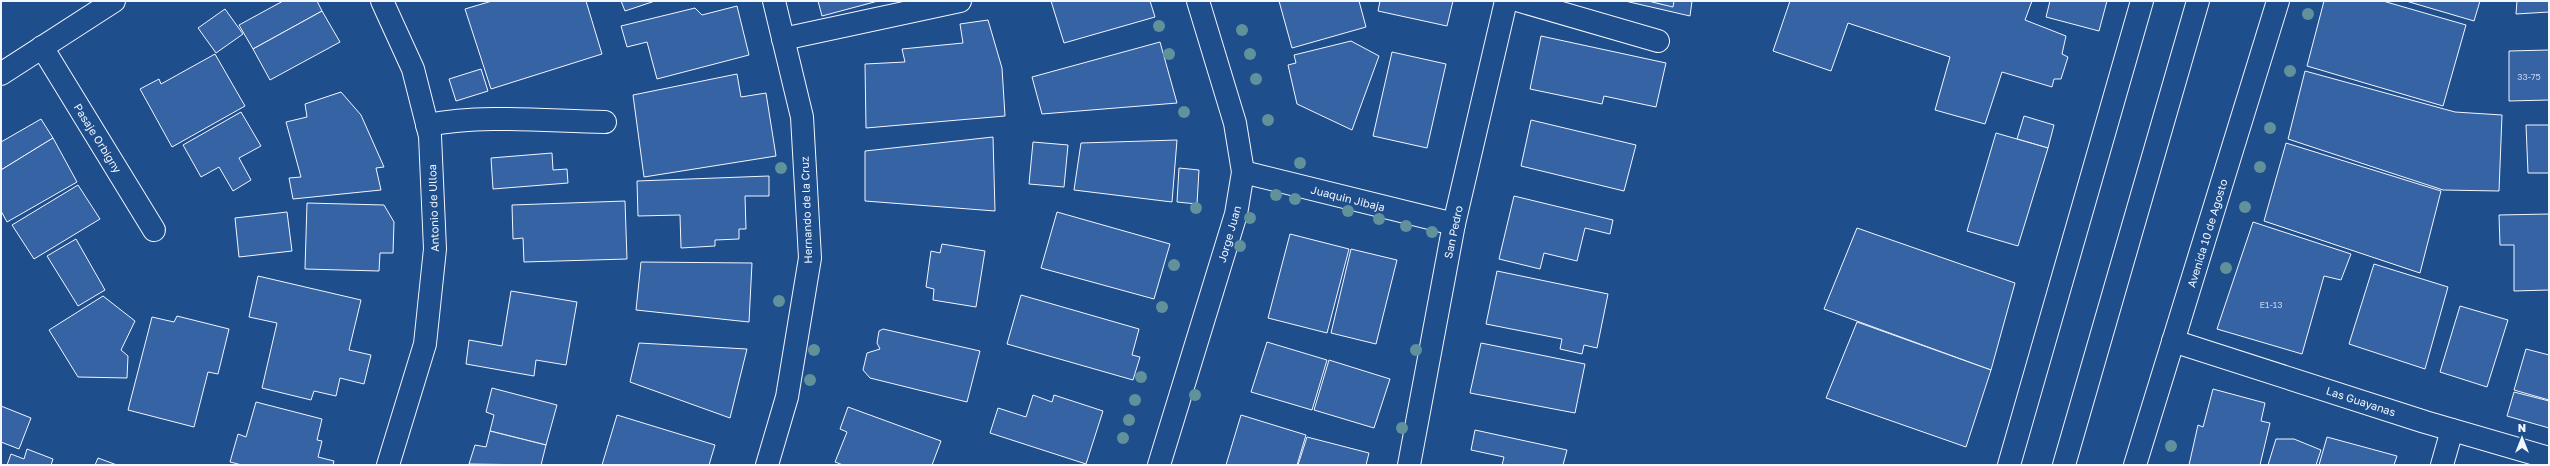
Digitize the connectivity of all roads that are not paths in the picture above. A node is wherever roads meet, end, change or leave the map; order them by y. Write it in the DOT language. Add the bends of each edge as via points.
graph roads {
  1 [pos="114,1"];
  2 [pos="382,1"];
  3 [pos="774,1"];
  4 [pos="960,1"];
  5 [pos="1198,1"];
  6 [pos="1506,1"];
  7 [pos="1520,1"];
  8 [pos="2142,1"];
  9 [pos="2198,1"];
  10 [pos="2278,1"];
  11 [pos="783,39"];
  12 [pos="1658,41"];
  13 [pos="42,47"];
  14 [pos="1,74"];
  15 [pos="605,122"];
  16 [pos="427,125"];
  17 [pos="1243,172"];
  18 [pos="1454,224"];
  19 [pos="154,230"];
  20 [pos="2174,341"];
  21 [pos="2452,430"];
  22 [pos="2549,458"];
  23 [pos="388,465"];
  24 [pos="767,465"];
  25 [pos="1159,465"];
  26 [pos="1409,465"];
  27 [pos="2009,465"];
  28 [pos="2064,465"];
  29 [pos="2135,465"];
  30 [pos="2442,465"];
  1 -- 13 [label="street"];
  2 -- 16 [label="street, Antonio de Ulloa" via="413,69"];
  3 -- 11 [label="street, Hernando de la Cruz"];
  4 -- 11 [label="street"];
  5 -- 17 [label="street, Jorge Juan" via="1235,123"];
  6 -- 18 [label="street, San Pedro"];
  7 -- 12 [label="street"];
  8 -- 27 [label="street"];
  9 -- 28 [label="street"];
  10 -- 20 [label="street, Avenida 10 de Agosto"];
  11 -- 24 [label="street, Hernando de la Cruz" via="802,117 810,258 787,397"];
  13 -- 14 [label="street"];
  13 -- 19 [label="street, Pasaje Orbigny"];
  15 -- 16 [label="street" via="488,118"];
  16 -- 23 [label="street, Antonio de Ulloa" via="430,136 435,250 426,336"];
  17 -- 18 [label="street, Juaquin Jibaja"];
  17 -- 25 [label="street, Jorge Juan" via="1236,214"];
  18 -- 26 [label="street, San Pedro"];
  20 -- 21 [label="street, Las Guayanas"];
  20 -- 29 [label="street, Avenida 10 de Agosto"];
  21 -- 22 [label="street, Las Guayanas"];
  21 -- 30 [label="street"];
}
